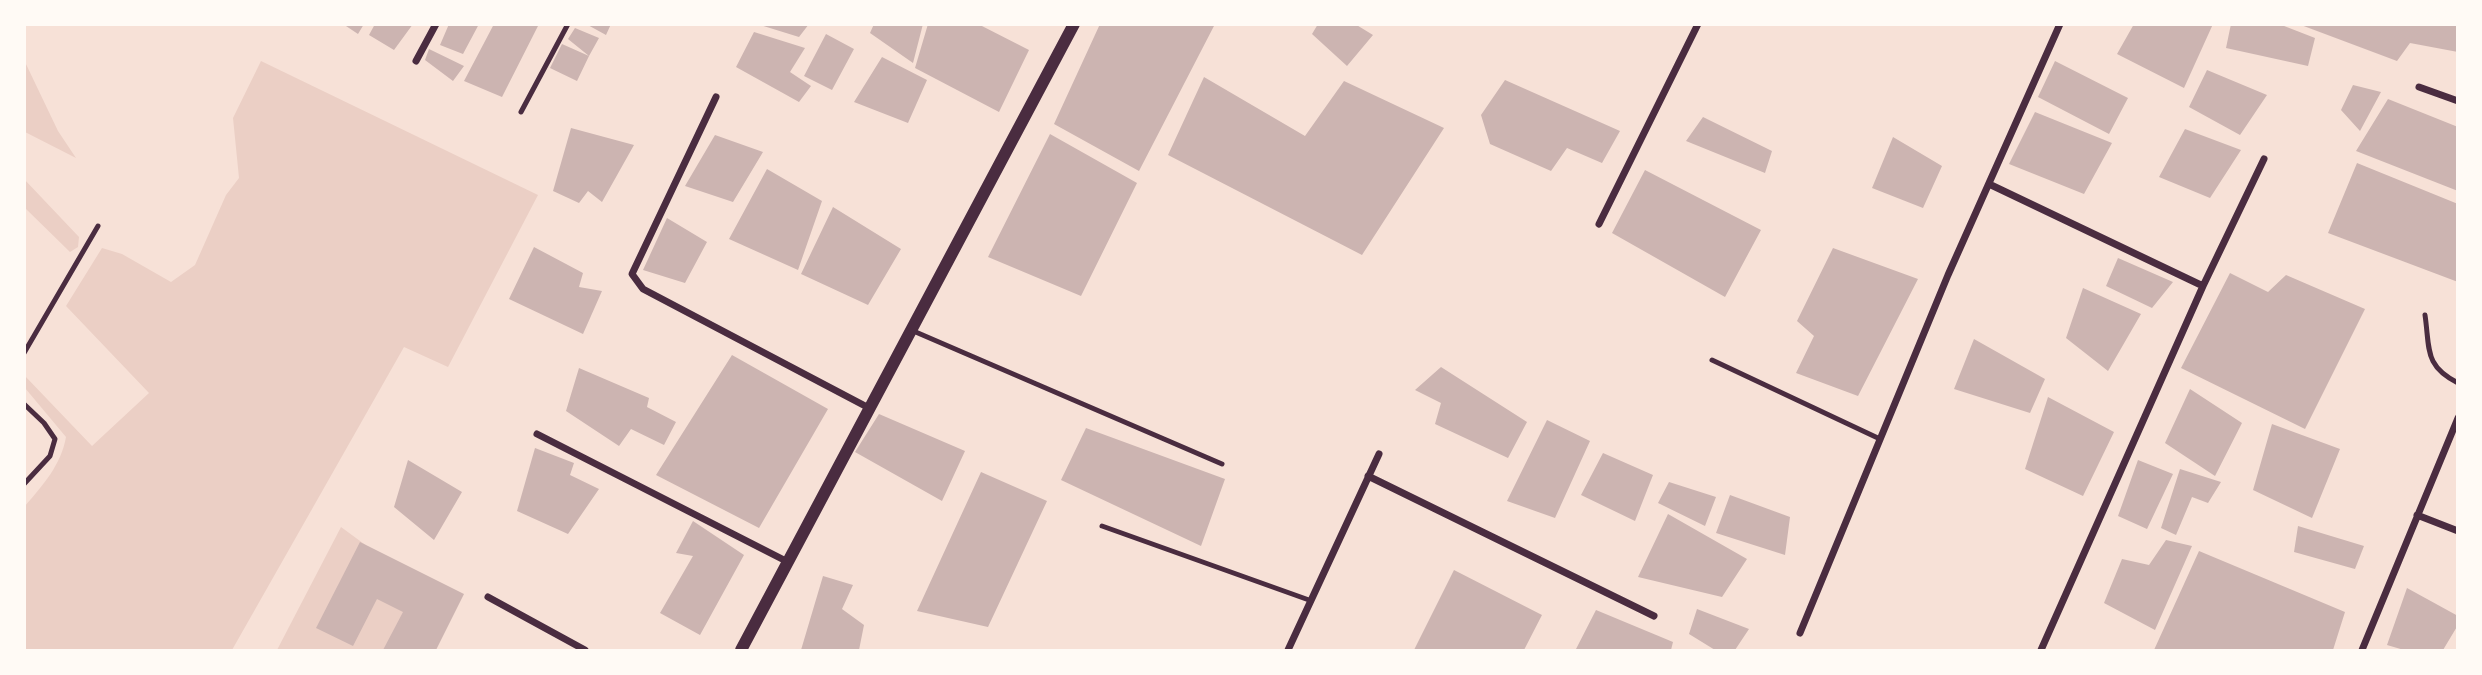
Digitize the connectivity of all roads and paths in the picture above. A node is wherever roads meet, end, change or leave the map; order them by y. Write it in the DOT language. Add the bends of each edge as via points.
graph roads {
  1 [pos="436,24"];
  2 [pos="568,24"];
  3 [pos="1074,24"];
  4 [pos="1698,24"];
  5 [pos="2060,24"];
  6 [pos="416,61"];
  7 [pos="2419,87"];
  8 [pos="716,97"];
  9 [pos="2458,101"];
  10 [pos="521,112"];
  11 [pos="2264,159"];
  12 [pos="1989,184"];
  13 [pos="1599,224"];
  14 [pos="98,226"];
  15 [pos="2203,286"];
  16 [pos="2425,315"];
  17 [pos="911,330"];
  18 [pos="24,353"];
  19 [pos="1712,360"];
  20 [pos="2458,383"];
  21 [pos="24,404"];
  22 [pos="869,408"];
  23 [pos="2458,418"];
  24 [pos="537,434"];
  25 [pos="1880,439"];
  26 [pos="1378,454"];
  27 [pos="1222,464"];
  28 [pos="1368,476"];
  29 [pos="24,484"];
  30 [pos="2417,515"];
  31 [pos="1102,526"];
  32 [pos="2458,531"];
  33 [pos="788,562"];
  34 [pos="488,597"];
  35 [pos="1310,600"];
  36 [pos="1654,616"];
  37 [pos="1800,633"];
  38 [pos="585,650"];
  39 [pos="741,650"];
  40 [pos="1288,650"];
  41 [pos="2041,650"];
  42 [pos="2362,650"];
  1 -- 6 [label="street"];
  2 -- 10 [label="lane"];
  3 -- 17 [label="street"];
  4 -- 13 [label="street"];
  5 -- 12 [label="street"];
  7 -- 9 [label="street"];
  8 -- 22 [label="street" via="632,275 643,289"];
  11 -- 15 [label="street"];
  12 -- 15 [label="street"];
  12 -- 25 [label="street"];
  14 -- 18 [label="lane"];
  15 -- 41 [label="street"];
  16 -- 20 [label="lane" via="2434,366"];
  17 -- 22 [label="street"];
  17 -- 27 [label="lane"];
  19 -- 25 [label="lane"];
  21 -- 29 [label="lane" via="55,439 50,456"];
  22 -- 33 [label="street"];
  23 -- 30 [label="street"];
  24 -- 33 [label="street"];
  25 -- 37 [label="street"];
  26 -- 28 [label="street"];
  28 -- 35 [label="street"];
  28 -- 36 [label="street"];
  30 -- 32 [label="street"];
  30 -- 42 [label="street"];
  31 -- 35 [label="lane"];
  33 -- 39 [label="street"];
  34 -- 38 [label="street"];
  35 -- 40 [label="street"];
}
